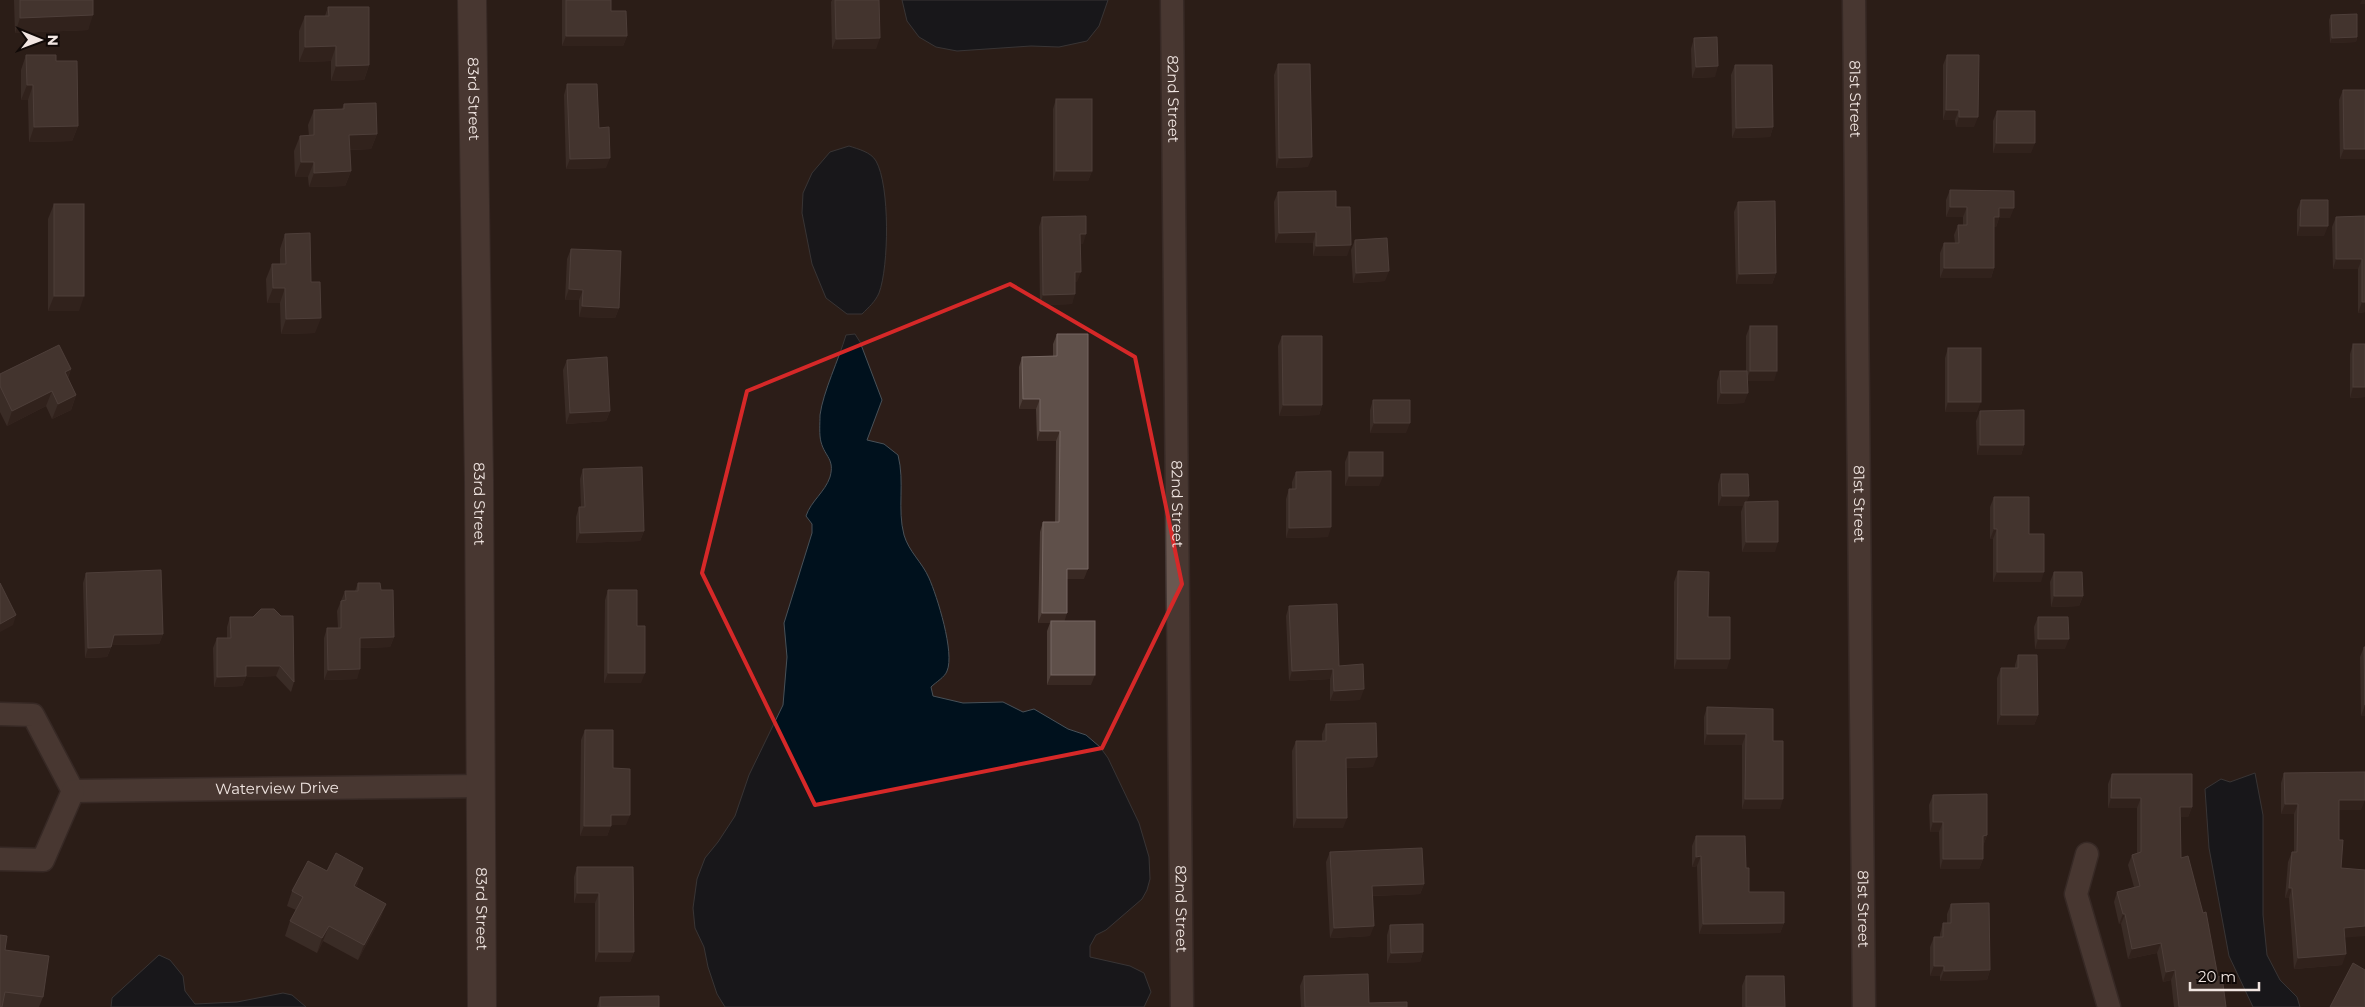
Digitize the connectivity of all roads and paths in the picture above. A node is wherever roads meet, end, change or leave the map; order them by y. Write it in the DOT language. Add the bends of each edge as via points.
graph roads {
  1 [pos="472,0"];
  2 [pos="1172,0"];
  3 [pos="1854,0"];
  4 [pos="0,714"];
  5 [pos="481,786"];
  6 [pos="73,792"];
  7 [pos="2087,854"];
  8 [pos="0,859"];
  9 [pos="482,1007"];
  10 [pos="1182,1007"];
  11 [pos="1864,1007"];
  12 [pos="2109,1007"];
  1 -- 5 [label="street, 83rd Street"];
  2 -- 10 [label="street, 82nd Street"];
  3 -- 11 [label="street, 81st Street"];
  4 -- 6 [label="street" via="33,714"];
  5 -- 6 [label="street, Waterview Drive"];
  5 -- 9 [label="street, 83rd Street"];
  6 -- 8 [label="street" via="43,860"];
  7 -- 12 [label="street" via="2076,894"];
}
